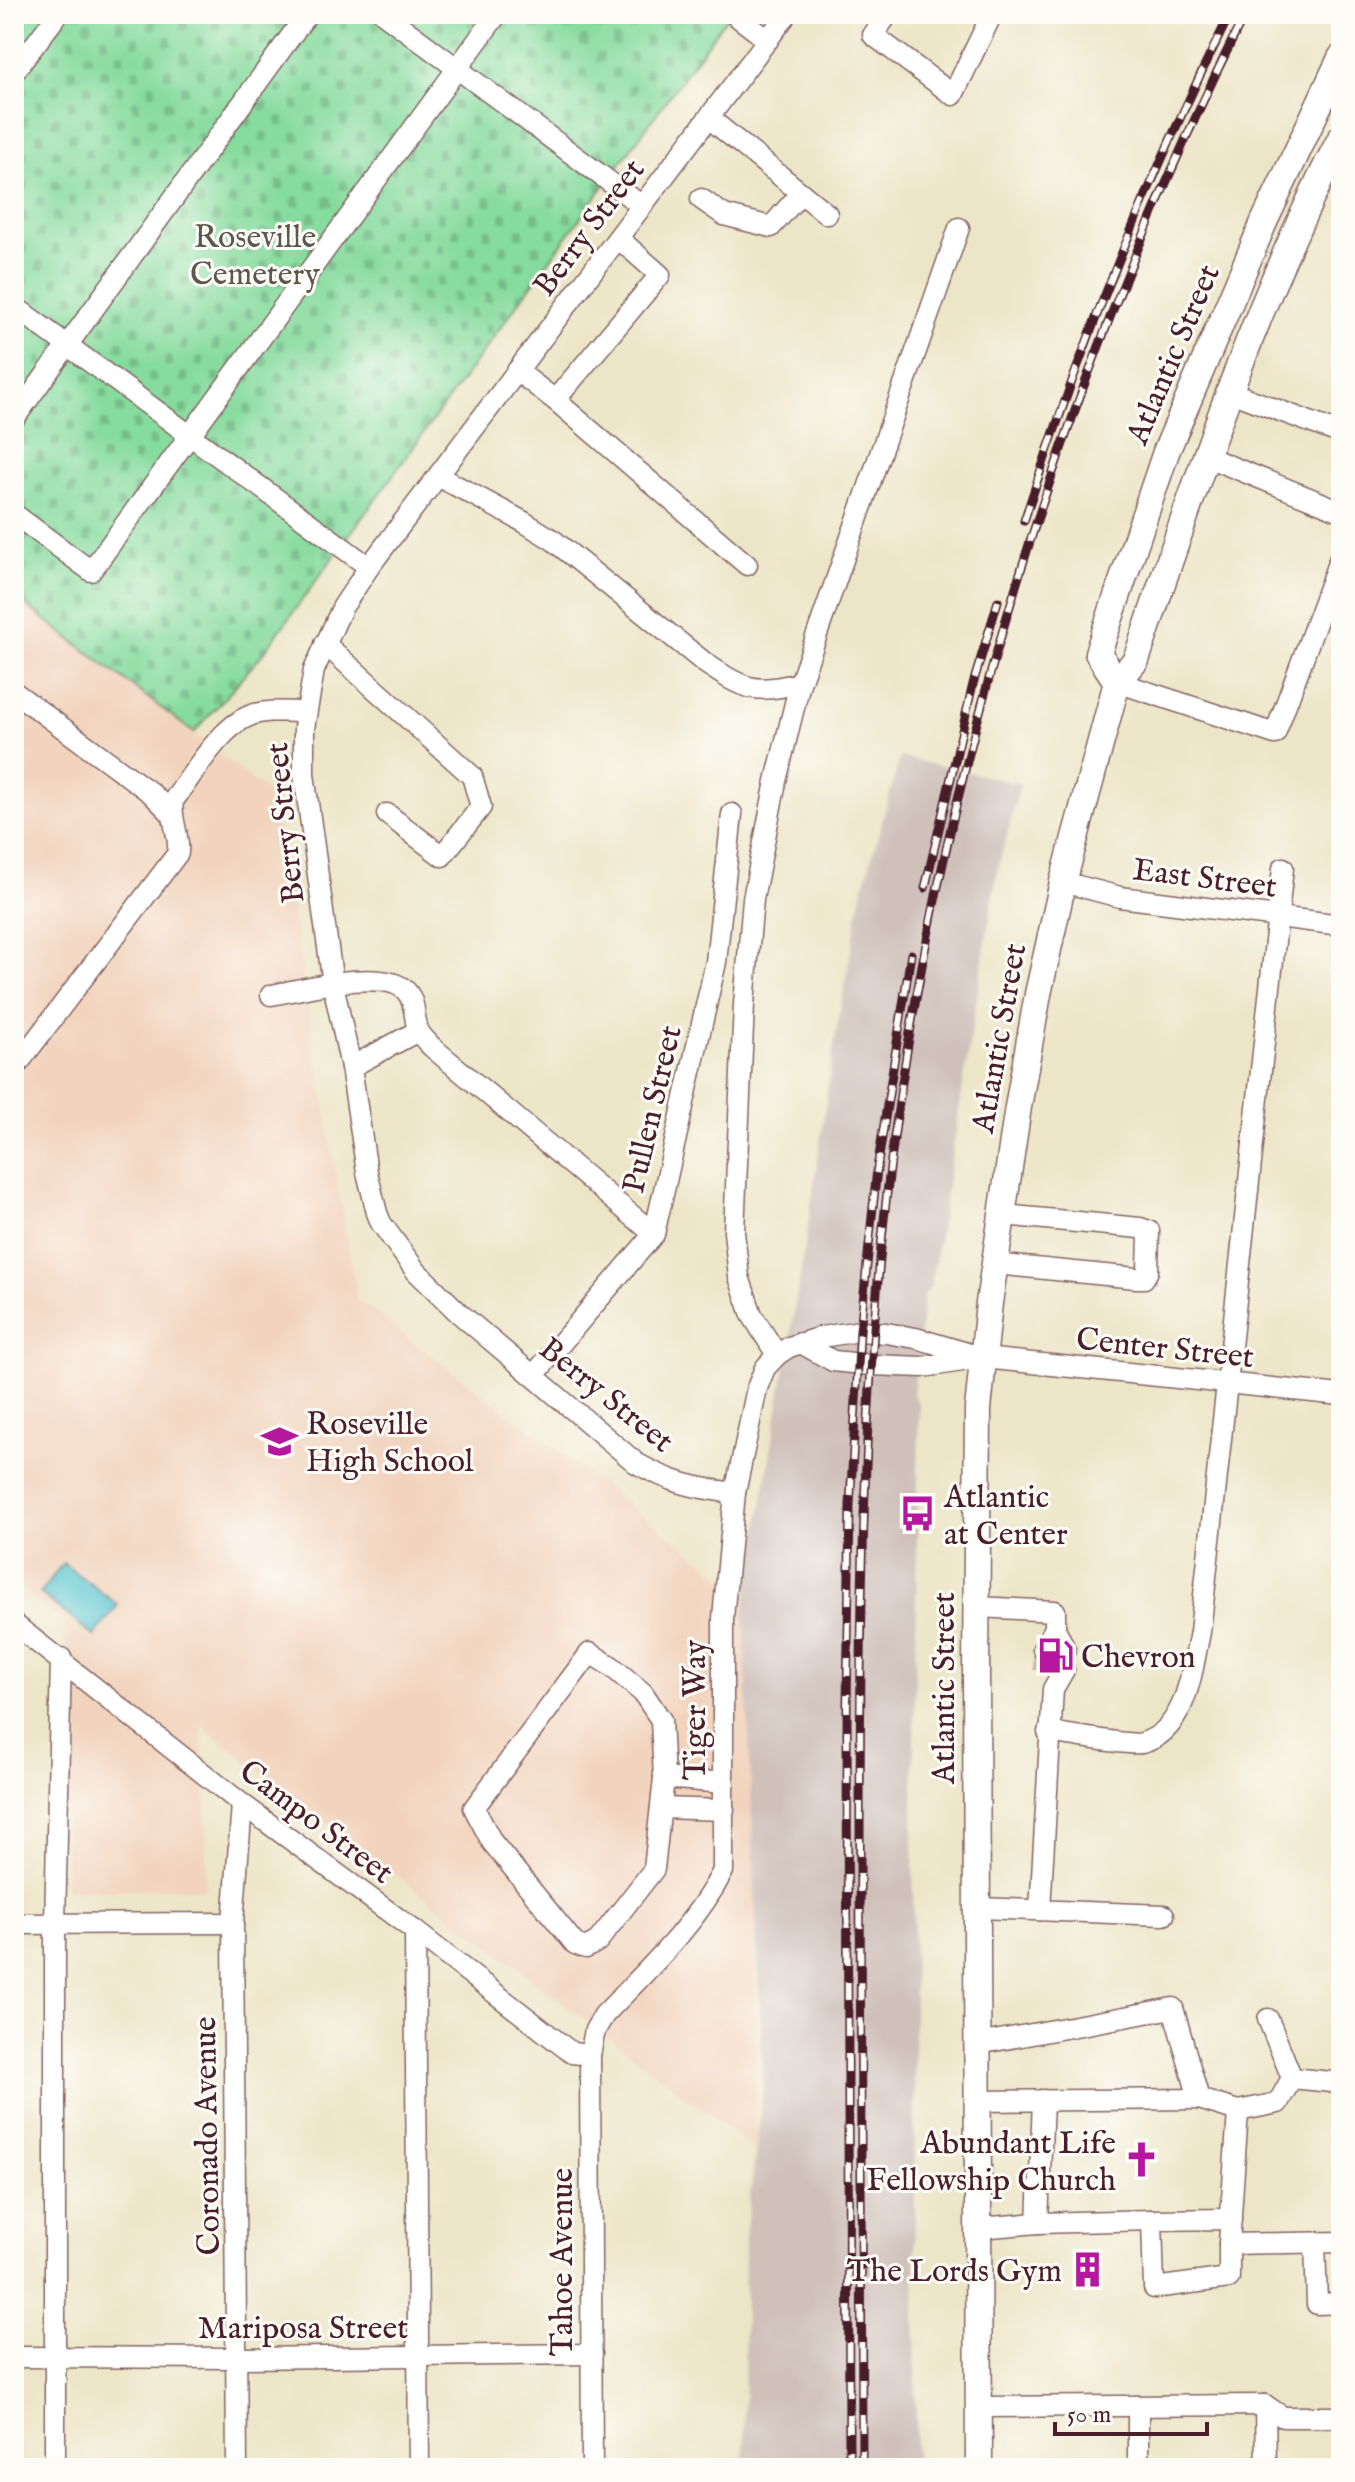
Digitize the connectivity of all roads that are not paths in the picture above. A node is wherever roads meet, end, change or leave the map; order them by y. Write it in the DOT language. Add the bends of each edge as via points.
graph roads {
  1 [pos="58,14"];
  2 [pos="307,14"];
  3 [pos="384,14"];
  4 [pos="497,14"];
  5 [pos="734,14"];
  6 [pos="787,14"];
  7 [pos="888,14"];
  8 [pos="992,14"];
  9 [pos="768,40"];
  10 [pos="1341,58"];
  11 [pos="457,69"];
  12 [pos="14,72"];
  13 [pos="709,118"];
  14 [pos="1341,138"];
  15 [pos="801,193"];
  16 [pos="1276,196"];
  17 [pos="701,199"];
  18 [pos="642,206"];
  19 [pos="827,214"];
  20 [pos="959,228"];
  21 [pos="618,238"];
  22 [pos="14,306"];
  23 [pos="68,345"];
  24 [pos="517,371"];
  25 [pos="1230,392"];
  26 [pos="555,400"];
  27 [pos="14,419"];
  28 [pos="1341,428"];
  29 [pos="191,434"];
  30 [pos="1205,456"];
  31 [pos="438,476"];
  32 [pos="1341,511"];
  33 [pos="14,514"];
  34 [pos="1341,555"];
  35 [pos="747,565"];
  36 [pos="369,567"];
  37 [pos="325,644"];
  38 [pos="1117,682"];
  39 [pos="800,683"];
  40 [pos="14,692"];
  41 [pos="306,712"];
  42 [pos="171,813"];
  43 [pos="387,814"];
  44 [pos="732,814"];
  45 [pos="1283,868"];
  46 [pos="1063,882"];
  47 [pos="1278,917"];
  48 [pos="1341,925"];
  49 [pos="333,984"];
  50 [pos="271,995"];
  51 [pos="418,1031"];
  52 [pos="351,1067"];
  53 [pos="14,1069"];
  54 [pos="1003,1215"];
  55 [pos="654,1234"];
  56 [pos="995,1264"];
  57 [pos="801,1343"];
  58 [pos="777,1355"];
  59 [pos="984,1358"];
  60 [pos="534,1375"];
  61 [pos="1226,1383"];
  62 [pos="1341,1395"];
  63 [pos="735,1493"];
  64 [pos="977,1607"];
  65 [pos="14,1624"];
  66 [pos="61,1658"];
  67 [pos="1048,1732"];
  68 [pos="664,1778"];
  69 [pos="724,1783"];
  70 [pos="242,1804"];
  71 [pos="661,1808"];
  72 [pos="724,1810"];
  73 [pos="978,1908"];
  74 [pos="1040,1910"];
  75 [pos="1164,1915"];
  76 [pos="233,1923"];
  77 [pos="14,1924"];
  78 [pos="55,1924"];
  79 [pos="415,1931"];
  80 [pos="1268,2019"];
  81 [pos="978,2044"];
  82 [pos="590,2055"];
  83 [pos="1292,2078"];
  84 [pos="1341,2083"];
  85 [pos="1199,2099"];
  86 [pos="1043,2100"];
  87 [pos="978,2101"];
  88 [pos="1238,2111"];
  89 [pos="1231,2219"];
  90 [pos="1152,2220"];
  91 [pos="1038,2223"];
  92 [pos="979,2228"];
  93 [pos="1341,2242"];
  94 [pos="1315,2243"];
  95 [pos="1229,2244"];
  96 [pos="1341,2303"];
  97 [pos="592,2354"];
  98 [pos="418,2356"];
  99 [pos="14,2357"];
  100 [pos="55,2357"];
  101 [pos="238,2358"];
  102 [pos="1265,2405"];
  103 [pos="1138,2406"];
  104 [pos="979,2407"];
  105 [pos="1341,2417"];
  106 [pos="55,2468"];
  107 [pos="237,2468"];
  108 [pos="419,2468"];
  109 [pos="592,2468"];
  110 [pos="979,2468"];
  111 [pos="1138,2468"];
  112 [pos="1266,2468"];
  1 -- 12 [label="street"];
  2 -- 23 [label="street"];
  3 -- 11 [label="street"];
  4 -- 11 [label="street"];
  5 -- 9 [label="street"];
  6 -- 9 [label="street, Berry Street"];
  7 -- 8 [label="street" via="873,35 953,95"];
  9 -- 13 [label="street, Berry Street"];
  10 -- 16 [label="main road, Atlantic Street"];
  11 -- 18 [label="street"];
  11 -- 29 [label="street"];
  13 -- 15 [label="street"];
  13 -- 18 [label="street, Berry Street"];
  14 -- 25 [label="main road, Atlantic Street"];
  15 -- 17 [label="street" via="771,227 724,215"];
  15 -- 19 [label="street"];
  16 -- 30 [label="main road" via="1277,231 1197,420 1196,438"];
  16 -- 38 [label="main road, Atlantic Street" via="1166,452 1098,653"];
  18 -- 21 [label="street, Berry Street"];
  20 -- 39 [label="street"];
  21 -- 24 [label="street, Berry Street"];
  21 -- 26 [label="street" via="660,275"];
  22 -- 23 [label="street"];
  23 -- 27 [label="street"];
  23 -- 29 [label="street"];
  24 -- 26 [label="street"];
  24 -- 31 [label="street, Berry Street"];
  25 -- 28 [label="street" via="1339,433"];
  25 -- 30 [label="main road, Atlantic Street"];
  26 -- 35 [label="street"];
  29 -- 33 [label="street" via="91,571"];
  29 -- 36 [label="street"];
  30 -- 32 [label="street"];
  30 -- 38 [label="main road, Atlantic Street" via="1136,660"];
  31 -- 36 [label="street, Berry Street"];
  31 -- 39 [label="street" via="553,540 731,681 753,691"];
  34 -- 38 [label="street" via="1275,734"];
  36 -- 37 [label="street, Berry Street"];
  37 -- 41 [label="street, Berry Street"];
  37 -- 43 [label="street" via="472,776 481,807 442,856"];
  38 -- 46 [label="main road, Atlantic Street"];
  39 -- 58 [label="street" via="753,899 736,1163 739,1277 752,1315"];
  40 -- 42 [label="street"];
  41 -- 42 [label="street" via="266,712 235,724 173,801"];
  41 -- 49 [label="street, Berry Street" via="304,774"];
  42 -- 53 [label="street" via="178,853"];
  44 -- 55 [label="street, Pullen Street" via="716,962"];
  45 -- 47 [label="street"];
  46 -- 47 [label="street, East Street" via="1120,897"];
  46 -- 54 [label="main road, Atlantic Street" via="1036,1008"];
  47 -- 48 [label="street, East Street"];
  47 -- 61 [label="street"];
  49 -- 50 [label="street"];
  49 -- 51 [label="street" via="393,982 407,991"];
  49 -- 52 [label="street, Berry Street"];
  51 -- 52 [label="street"];
  51 -- 55 [label="street"];
  52 -- 60 [label="street, Berry Street" via="367,1172 381,1223 416,1271"];
  54 -- 56 [label="main road, Atlantic Street"];
  54 -- 56 [label="street" via="1149,1231 1148,1271 1144,1278 1136,1278"];
  55 -- 60 [label="street, Pullen Street"];
  56 -- 59 [label="main road, Atlantic Street"];
  57 -- 58 [label="street"];
  57 -- 59 [label="street" via="860,1331 886,1333"];
  57 -- 59 [label="street" via="833,1361 871,1365 923,1367"];
  58 -- 63 [label="street, Tiger Way" via="757,1388"];
  59 -- 61 [label="street, Center Street"];
  59 -- 64 [label="main road, Atlantic Street" via="978,1409"];
  60 -- 63 [label="street, Berry Street" via="636,1463 698,1489"];
  61 -- 62 [label="street, Center Street"];
  61 -- 67 [label="street" via="1200,1632 1187,1694 1167,1729 1141,1744"];
  63 -- 69 [label="street, Tiger Way" via="723,1618"];
  64 -- 67 [label="street" via="1055,1611"];
  64 -- 73 [label="main road, Atlantic Street"];
  65 -- 66 [label="street, Campo Street"];
  66 -- 70 [label="street, Campo Street"];
  66 -- 78 [label="street"];
  67 -- 74 [label="street"];
  68 -- 69 [label="street"];
  68 -- 71 [label="street"];
  68 -- 71 [label="street" via="661,1720 643,1693 590,1653 474,1808 501,1853 575,1944 586,1948 598,1941 654,1869"];
  69 -- 72 [label="street, Tiger Way"];
  70 -- 76 [label="street, Coronado Avenue"];
  70 -- 79 [label="street, Campo Street"];
  71 -- 72 [label="street"];
  72 -- 82 [label="street, Tiger Way" via="723,1871 714,1888 684,1929 604,2015"];
  73 -- 74 [label="street"];
  73 -- 81 [label="main road, Atlantic Street"];
  74 -- 75 [label="street"];
  76 -- 78 [label="street"];
  76 -- 101 [label="street, Coronado Avenue"];
  77 -- 78 [label="street"];
  78 -- 100 [label="street"];
  79 -- 82 [label="street, Campo Street" via="572,2053"];
  79 -- 98 [label="street"];
  80 -- 83 [label="street"];
  81 -- 85 [label="street" via="1173,2008"];
  81 -- 87 [label="main road, Atlantic Street"];
  82 -- 97 [label="street, Tahoe Avenue"];
  83 -- 84 [label="street"];
  83 -- 88 [label="street" via="1278,2103"];
  85 -- 86 [label="street"];
  85 -- 88 [label="street"];
  86 -- 87 [label="street"];
  86 -- 91 [label="street"];
  87 -- 92 [label="main road, Atlantic Street"];
  88 -- 89 [label="street"];
  89 -- 90 [label="street"];
  89 -- 95 [label="street"];
  90 -- 91 [label="street"];
  90 -- 95 [label="street" via="1154,2288 1229,2278"];
  91 -- 92 [label="street"];
  92 -- 104 [label="main road, Atlantic Street"];
  93 -- 94 [label="street"];
  94 -- 95 [label="street"];
  94 -- 96 [label="street" via="1317,2304"];
  97 -- 98 [label="street, Mariposa Street"];
  97 -- 109 [label="street, Tahoe Avenue"];
  98 -- 101 [label="street, Mariposa Street"];
  98 -- 108 [label="street"];
  99 -- 100 [label="street, Mariposa Street"];
  100 -- 101 [label="street, Mariposa Street"];
  100 -- 106 [label="street"];
  101 -- 107 [label="street, Coronado Avenue"];
  102 -- 103 [label="street"];
  102 -- 105 [label="street" via="1283,2417"];
  102 -- 112 [label="street"];
  103 -- 104 [label="street"];
  103 -- 111 [label="street"];
  104 -- 110 [label="main road, Atlantic Street"];
}
